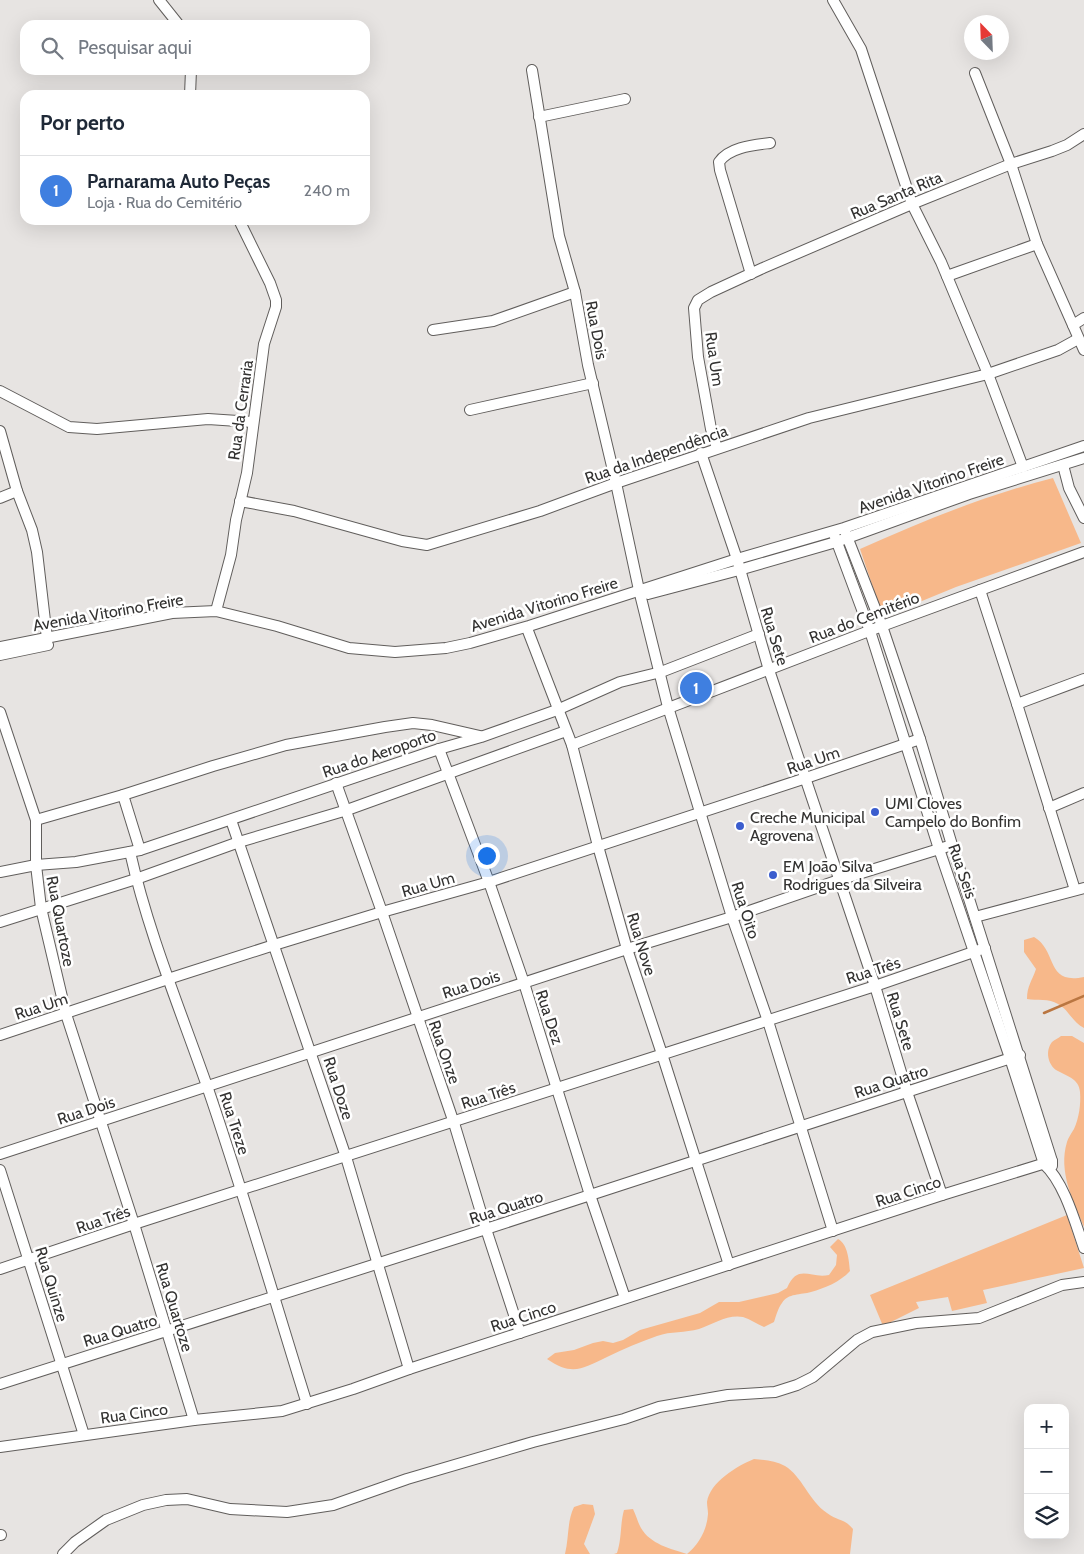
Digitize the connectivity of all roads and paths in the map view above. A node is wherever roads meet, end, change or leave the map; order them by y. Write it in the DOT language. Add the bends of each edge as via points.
graph roads {
  1 [pos="159,0"];
  2 [pos="833,0"];
  3 [pos="175,20"];
  4 [pos="532,70"];
  5 [pos="975,73"];
  6 [pos="191,75"];
  7 [pos="190,90"];
  8 [pos="625,99"];
  9 [pos="539,117"];
  10 [pos="1084,134"];
  11 [pos="770,143"];
  12 [pos="1011,164"];
  13 [pos="912,204"];
  14 [pos="242,225"];
  15 [pos="1037,244"];
  16 [pos="751,274"];
  17 [pos="947,276"];
  18 [pos="720,288"];
  19 [pos="575,292"];
  20 [pos="1084,318"];
  21 [pos="1073,325"];
  22 [pos="433,330"];
  23 [pos="1078,339"];
  24 [pos="1084,350"];
  25 [pos="988,374"];
  26 [pos="593,383"];
  27 [pos="0,392"];
  28 [pos="470,410"];
  29 [pos="253,422"];
  30 [pos="0,431"];
  31 [pos="1084,446"];
  32 [pos="717,448"];
  33 [pos="701,453"];
  34 [pos="1084,458"];
  35 [pos="1063,465"];
  36 [pos="1023,467"];
  37 [pos="616,483"];
  38 [pos="17,491"];
  39 [pos="0,498"];
  40 [pos="240,501"];
  41 [pos="1084,518"];
  42 [pos="833,531"];
  43 [pos="846,533"];
  44 [pos="836,542"];
  45 [pos="1084,552"];
  46 [pos="737,559"];
  47 [pos="739,570"];
  48 [pos="980,590"];
  49 [pos="640,593"];
  50 [pos="216,611"];
  51 [pos="882,626"];
  52 [pos="870,631"];
  53 [pos="528,632"];
  54 [pos="759,634"];
  55 [pos="46,638"];
  56 [pos="0,647"];
  57 [pos="0,655"];
  58 [pos="769,670"];
  59 [pos="661,672"];
  60 [pos="1084,679"];
  61 [pos="1017,704"];
  62 [pos="668,707"];
  63 [pos="558,710"];
  64 [pos="0,712"];
  65 [pos="566,731"];
  66 [pos="481,736"];
  67 [pos="920,739"];
  68 [pos="907,744"];
  69 [pos="572,745"];
  70 [pos="439,748"];
  71 [pos="448,774"];
  72 [pos="806,778"];
  73 [pos="336,784"];
  74 [pos="1084,793"];
  75 [pos="123,795"];
  76 [pos="1049,808"];
  77 [pos="347,810"];
  78 [pos="700,813"];
  79 [pos="36,820"];
  80 [pos="231,820"];
  81 [pos="239,842"];
  82 [pos="952,845"];
  83 [pos="598,846"];
  84 [pos="940,849"];
  85 [pos="140,850"];
  86 [pos="130,852"];
  87 [pos="36,865"];
  88 [pos="0,872"];
  89 [pos="136,879"];
  90 [pos="839,880"];
  91 [pos="490,882"];
  92 [pos="1079,889"];
  93 [pos="40,908"];
  94 [pos="382,912"];
  95 [pos="732,917"];
  96 [pos="975,918"];
  97 [pos="0,922"];
  98 [pos="274,945"];
  99 [pos="985,948"];
  100 [pos="627,949"];
  101 [pos="975,952"];
  102 [pos="168,979"];
  103 [pos="524,983"];
  104 [pos="875,986"];
  105 [pos="66,1014"];
  106 [pos="418,1017"];
  107 [pos="768,1020"];
  108 [pos="0,1035"];
  109 [pos="312,1052"];
  110 [pos="662,1054"];
  111 [pos="1015,1056"];
  112 [pos="206,1086"];
  113 [pos="557,1088"];
  114 [pos="908,1092"];
  115 [pos="101,1120"];
  116 [pos="454,1123"];
  117 [pos="800,1126"];
  118 [pos="0,1154"];
  119 [pos="346,1157"];
  120 [pos="695,1161"];
  121 [pos="1049,1165"];
  122 [pos="0,1170"];
  123 [pos="241,1190"];
  124 [pos="590,1195"];
  125 [pos="942,1195"];
  126 [pos="134,1224"];
  127 [pos="486,1230"];
  128 [pos="833,1232"];
  129 [pos="1084,1248"];
  130 [pos="29,1260"];
  131 [pos="378,1263"];
  132 [pos="729,1265"];
  133 [pos="0,1269"];
  134 [pos="1084,1282"];
  135 [pos="274,1296"];
  136 [pos="625,1298"];
  137 [pos="167,1331"];
  138 [pos="520,1333"];
  139 [pos="61,1364"];
  140 [pos="409,1369"];
  141 [pos="0,1384"];
  142 [pos="307,1404"];
  143 [pos="194,1420"];
  144 [pos="84,1435"];
  145 [pos="0,1447"];
  146 [pos="63,1554"];
  1 -- 3 [label="street"];
  2 -- 13 [label="street" via="863,55"];
  4 -- 9 [label="street, Rua Dois"];
  5 -- 12 [label="street"];
  6 -- 7 [label="street"];
  8 -- 9 [label="street"];
  9 -- 19 [label="street, Rua Dois" via="559,236"];
  10 -- 12 [label="street, Rua Santa Rita" via="1060,148"];
  11 -- 16 [label="street" via="744,146 718,162"];
  12 -- 13 [label="street, Rua Santa Rita"];
  12 -- 15 [label="street"];
  13 -- 16 [label="street, Rua Santa Rita"];
  13 -- 17 [label="street"];
  14 -- 29 [label="street, Rua da Cerraria" via="276,300 264,344"];
  15 -- 17 [label="street"];
  15 -- 21 [label="street"];
  16 -- 18 [label="street, Rua Santa Rita"];
  17 -- 25 [label="street"];
  18 -- 32 [label="street, Rua Um" via="704,295 694,308 698,357"];
  19 -- 22 [label="street" via="493,321"];
  19 -- 26 [label="street, Rua Dois"];
  20 -- 21 [label="street"];
  21 -- 23 [label="street"];
  23 -- 24 [label="street"];
  23 -- 25 [label="street, Rua da Independência" via="1058,350"];
  25 -- 32 [label="street, Rua da Independência" via="809,418"];
  25 -- 36 [label="street"];
  26 -- 28 [label="street"];
  26 -- 37 [label="street, Rua Dois"];
  27 -- 29 [label="street" via="69,426 82,429 208,419"];
  29 -- 40 [label="street, Rua da Cerraria"];
  30 -- 38 [label="street"];
  31 -- 36 [label="street, Avenida Vitorino Freire"];
  32 -- 33 [label="street, Rua da Independência"];
  33 -- 37 [label="street, Rua da Independência"];
  33 -- 46 [label="street"];
  34 -- 35 [label="street, Avenida Vitorino Freire"];
  35 -- 41 [label="street" via="1069,488"];
  35 -- 43 [label="street, Avenida Vitorino Freire"];
  36 -- 43 [label="street, Avenida Vitorino Freire"];
  37 -- 40 [label="street, Rua da Independência" via="540,511 427,545 294,511"];
  37 -- 49 [label="street, Rua Dois"];
  38 -- 39 [label="street"];
  38 -- 55 [label="street" via="37,552"];
  40 -- 50 [label="street, Rua da Cerraria" via="231,555"];
  42 -- 43 [label="street, Avenida Vitorino Freire"];
  42 -- 44 [label="street, Rua Seis"];
  42 -- 46 [label="street, Avenida Vitorino Freire"];
  43 -- 44 [label="street, Avenida Vitorino Freire"];
  43 -- 51 [label="street"];
  44 -- 47 [label="street, Avenida Vitorino Freire"];
  44 -- 52 [label="street, Rua Seis"];
  45 -- 48 [label="street, Rua do Cemitério"];
  46 -- 47 [label="street"];
  46 -- 49 [label="street, Avenida Vitorino Freire"];
  47 -- 49 [label="street, Avenida Vitorino Freire"];
  47 -- 54 [label="street, Rua Sete"];
  48 -- 51 [label="street, Rua do Cemitério"];
  48 -- 61 [label="street"];
  49 -- 50 [label="street, Avenida Vitorino Freire" via="470,643 396,652 349,648"];
  49 -- 53 [label="street, Avenida Vitorino Freire"];
  49 -- 59 [label="street, Rua Oito"];
  50 -- 55 [label="street, Avenida Vitorino Freire" via="172,613"];
  51 -- 52 [label="street, Rua do Cemitério"];
  51 -- 67 [label="street"];
  52 -- 58 [label="street, Rua do Cemitério"];
  52 -- 68 [label="street, Rua Seis"];
  53 -- 57 [label="street, Avenida Vitorino Freire" via="442,654 390,657 347,652 200,616 153,622"];
  53 -- 63 [label="street, Rua Nove"];
  54 -- 58 [label="street, Rua Sete"];
  54 -- 59 [label="street, Rua do Aeroporto"];
  55 -- 56 [label="street, Avenida Vitorino Freire"];
  58 -- 62 [label="street, Rua do Cemitério"];
  58 -- 72 [label="street, Rua Sete"];
  59 -- 62 [label="street, Rua Oito"];
  59 -- 63 [label="street, Rua do Aeroporto" via="620,682"];
  60 -- 61 [label="street"];
  61 -- 76 [label="street"];
  62 -- 69 [label="street, Rua do Cemitério"];
  62 -- 78 [label="street, Rua Oito"];
  63 -- 65 [label="street, Rua Nove"];
  63 -- 66 [label="street, Rua do Aeroporto"];
  64 -- 79 [label="street, Rua Quartoze"];
  65 -- 69 [label="street, Rua Nove"];
  65 -- 71 [label="street"];
  66 -- 70 [label="street, Rua do Aeroporto"];
  66 -- 75 [label="street" via="432,725 385,727 286,745"];
  67 -- 68 [label="street, Rua Um"];
  67 -- 82 [label="street"];
  68 -- 72 [label="street, Rua Um"];
  68 -- 84 [label="street, Rua Seis"];
  69 -- 83 [label="street, Rua Nove"];
  70 -- 71 [label="street, Rua Dez"];
  70 -- 73 [label="street, Rua do Aeroporto"];
  71 -- 77 [label="street"];
  71 -- 91 [label="street, Rua Dez"];
  72 -- 78 [label="street, Rua Um"];
  72 -- 90 [label="street, Rua Sete"];
  73 -- 77 [label="street, Rua Onze"];
  73 -- 80 [label="street, Rua do Aeroporto"];
  74 -- 76 [label="street"];
  75 -- 79 [label="street"];
  75 -- 85 [label="street"];
  76 -- 92 [label="street"];
  77 -- 81 [label="street"];
  77 -- 94 [label="street, Rua Onze"];
  78 -- 83 [label="street, Rua Um"];
  78 -- 95 [label="street, Rua Oito"];
  79 -- 87 [label="street, Rua Quartoze"];
  80 -- 81 [label="street, Rua Doze"];
  80 -- 85 [label="street, Rua do Aeroporto"];
  81 -- 89 [label="street"];
  81 -- 98 [label="street, Rua Doze"];
  82 -- 84 [label="street, Rua Dois"];
  82 -- 96 [label="street"];
  83 -- 91 [label="street, Rua Um"];
  83 -- 100 [label="street, Rua Nove"];
  84 -- 90 [label="street, Rua Dois"];
  84 -- 101 [label="street, Rua Seis"];
  85 -- 86 [label="street, Rua do Aeroporto"];
  86 -- 87 [label="street, Rua do Aeroporto" via="76,862"];
  86 -- 89 [label="street, Rua Treze"];
  87 -- 88 [label="street, Rua do Aeroporto"];
  87 -- 93 [label="street, Rua Quartoze"];
  89 -- 93 [label="street"];
  89 -- 102 [label="street, Rua Treze"];
  90 -- 95 [label="street, Rua Dois"];
  90 -- 104 [label="street, Rua Sete"];
  91 -- 94 [label="street, Rua Um"];
  91 -- 103 [label="street, Rua Dez"];
  92 -- 96 [label="street"];
  93 -- 97 [label="street"];
  93 -- 105 [label="street, Rua Quartoze"];
  94 -- 98 [label="street, Rua Um"];
  94 -- 106 [label="street, Rua Onze"];
  95 -- 100 [label="street, Rua Dois"];
  95 -- 107 [label="street, Rua Oito"];
  96 -- 99 [label="street"];
  98 -- 102 [label="street, Rua Um"];
  98 -- 109 [label="street, Rua Doze"];
  99 -- 101 [label="street, Rua Três"];
  99 -- 111 [label="street"];
  100 -- 103 [label="street, Rua Dois"];
  100 -- 110 [label="street, Rua Nove"];
  101 -- 104 [label="street, Rua Três"];
  101 -- 111 [label="street, Rua Seis"];
  102 -- 105 [label="street, Rua Um"];
  102 -- 112 [label="street, Rua Treze"];
  103 -- 106 [label="street, Rua Dois"];
  103 -- 113 [label="street, Rua Dez"];
  104 -- 107 [label="street, Rua Três"];
  104 -- 114 [label="street, Rua Sete"];
  105 -- 108 [label="street, Rua Um"];
  105 -- 115 [label="street, Rua Quartoze"];
  106 -- 109 [label="street, Rua Dois"];
  106 -- 116 [label="street, Rua Onze"];
  107 -- 110 [label="street, Rua Três"];
  107 -- 117 [label="street, Rua Oito"];
  109 -- 112 [label="street, Rua Dois"];
  109 -- 119 [label="street, Rua Doze"];
  110 -- 113 [label="street, Rua Três"];
  110 -- 120 [label="street, Rua Nove"];
  111 -- 114 [label="street, Rua Quatro"];
  111 -- 121 [label="street"];
  112 -- 115 [label="street, Rua Dois"];
  112 -- 123 [label="street, Rua Treze"];
  113 -- 116 [label="street, Rua Três"];
  113 -- 124 [label="street, Rua Dez"];
  114 -- 117 [label="street, Rua Quatro"];
  114 -- 125 [label="street, Rua Sete"];
  115 -- 118 [label="street, Rua Dois"];
  115 -- 126 [label="street, Rua Quartoze"];
  116 -- 119 [label="street, Rua Três"];
  116 -- 127 [label="street, Rua Onze"];
  117 -- 120 [label="street, Rua Quatro"];
  117 -- 128 [label="street, Rua Oito"];
  119 -- 123 [label="street, Rua Três"];
  119 -- 131 [label="street, Rua Doze"];
  120 -- 124 [label="street, Rua Quatro"];
  120 -- 132 [label="street, Rua Nove"];
  121 -- 125 [label="street, Rua Cinco"];
  121 -- 129 [label="street"];
  122 -- 130 [label="street, Rua Quinze"];
  123 -- 126 [label="street, Rua Três"];
  123 -- 135 [label="street, Rua Treze"];
  124 -- 127 [label="street, Rua Quatro"];
  124 -- 136 [label="street, Rua Dez"];
  125 -- 128 [label="street, Rua Cinco"];
  126 -- 130 [label="street, Rua Três"];
  126 -- 137 [label="street, Rua Quartoze"];
  127 -- 131 [label="street, Rua Quatro"];
  127 -- 138 [label="street, Rua Onze"];
  128 -- 132 [label="street, Rua Cinco"];
  130 -- 133 [label="street, Rua Três"];
  130 -- 139 [label="street, Rua Quinze"];
  131 -- 135 [label="street, Rua Quatro"];
  131 -- 140 [label="street, Rua Doze"];
  132 -- 136 [label="street, Rua Cinco"];
  134 -- 146 [label="street" via="1062,1285 980,1318 916,1323 872,1332 857,1340 813,1377 775,1392 728,1394 659,1407 407,1478 333,1505 287,1512 230,1509 187,1499 143,1505 106,1520"];
  135 -- 137 [label="street, Rua Quatro"];
  135 -- 142 [label="street, Rua Treze"];
  136 -- 138 [label="street, Rua Cinco"];
  137 -- 139 [label="street, Rua Quatro"];
  137 -- 143 [label="street, Rua Quartoze"];
  138 -- 140 [label="street, Rua Cinco"];
  139 -- 141 [label="street, Rua Quatro"];
  139 -- 144 [label="street, Rua Quinze"];
  140 -- 142 [label="street, Rua Cinco"];
  142 -- 143 [label="street, Rua Cinco" via="268,1413"];
  143 -- 144 [label="street, Rua Cinco"];
  144 -- 145 [label="street, Rua Cinco"];
}
